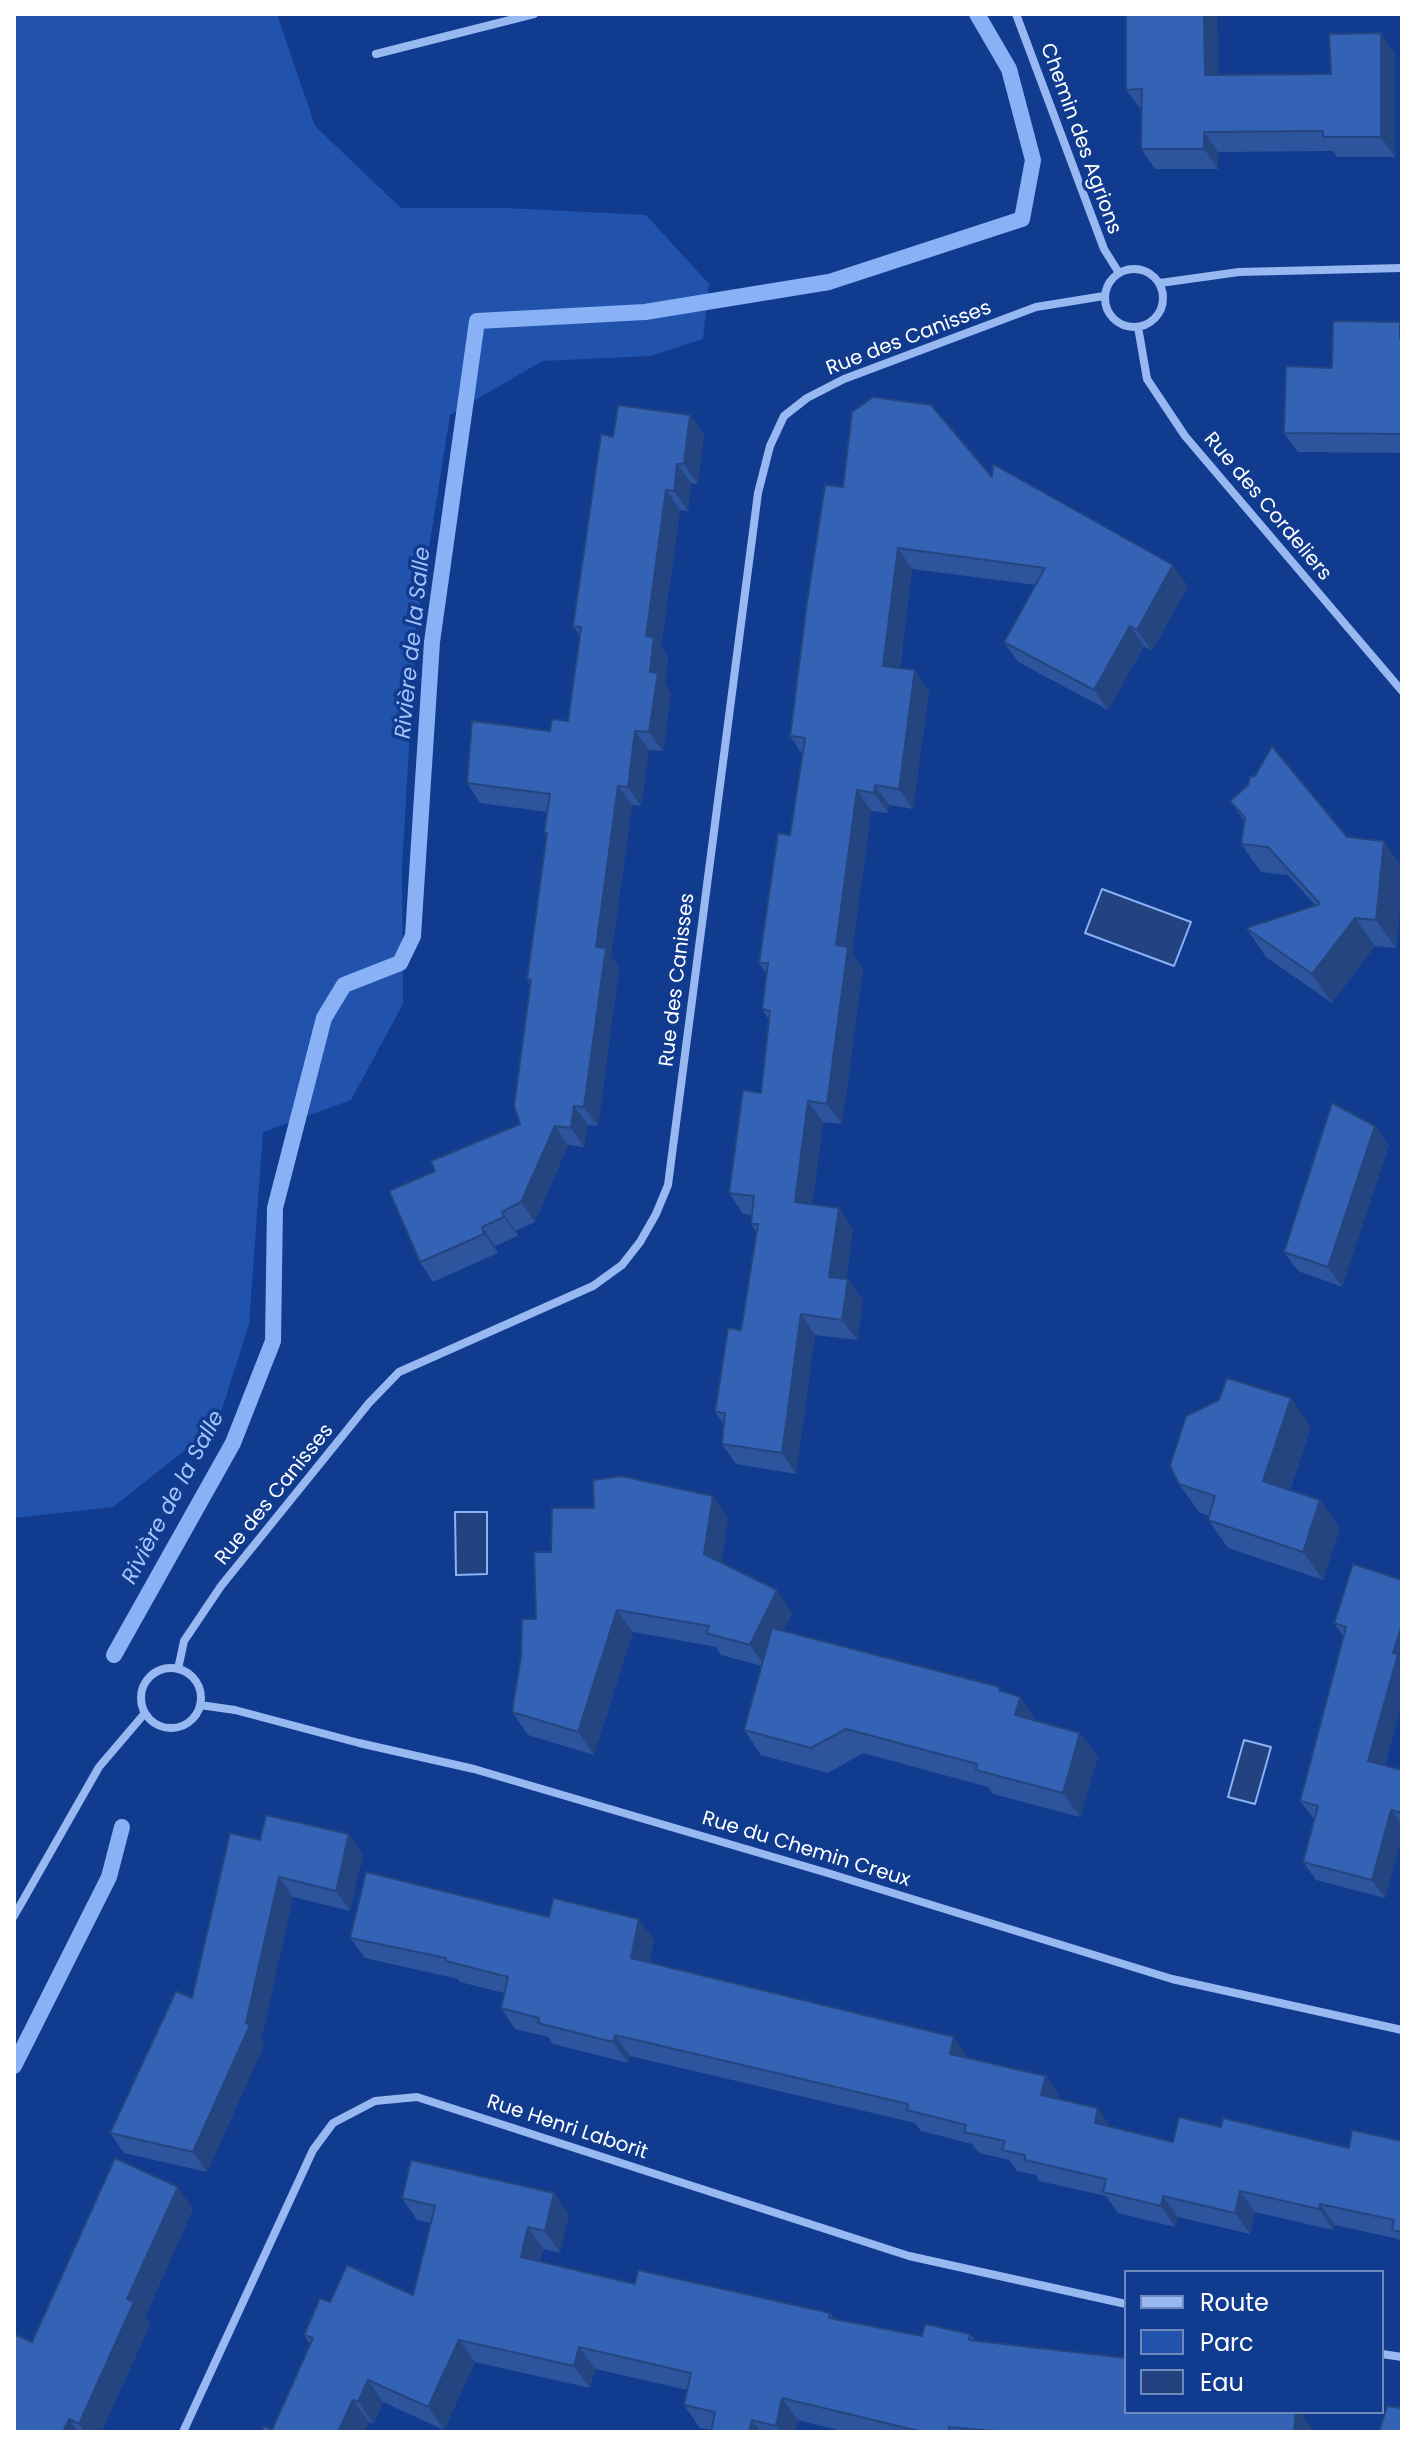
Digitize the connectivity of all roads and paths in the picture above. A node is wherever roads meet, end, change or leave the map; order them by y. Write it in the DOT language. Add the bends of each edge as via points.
graph roads {
  1 [pos="534,14"];
  2 [pos="1016,14"];
  3 [pos="376,54"];
  4 [pos="1402,268"];
  5 [pos="1119,273"];
  6 [pos="1160,283"];
  7 [pos="1104,296"];
  8 [pos="1138,327"];
  9 [pos="1402,691"];
  10 [pos="178,1669"];
  11 [pos="200,1705"];
  12 [pos="145,1713"];
  13 [pos="14,1916"];
  14 [pos="1402,2030"];
  15 [pos="1124,2304"];
  16 [pos="183,2432"];
  1 -- 3 [label="street"];
  2 -- 5 [label="street, Chemin des Agrions" via="1104,249"];
  4 -- 6 [label="street" via="1239,272"];
  5 -- 6 [label="street" via="1146,271"];
  5 -- 7 [label="street"];
  6 -- 8 [label="street" via="1161,311"];
  7 -- 8 [label="street" via="1114,319"];
  7 -- 10 [label="street, Rue des Canisses" via="1036,307 844,379 784,416 758,493 668,1185 656,1214 622,1265 593,1286 399,1372 221,1586 184,1641"];
  8 -- 9 [label="street, Rue des Cordeliers" via="1147,379 1185,436"];
  10 -- 11 [label="street" via="199,1687"];
  10 -- 12 [label="street" via="150,1677 141,1694"];
  11 -- 12 [label="street" via="189,1722 170,1728"];
  11 -- 14 [label="street, Rue du Chemin Creux" via="474,1769 1172,1979"];
  12 -- 13 [label="street" via="99,1767"];
  15 -- 16 [label="street, Rue Henri Laborit" via="909,2256 417,2097 375,2101 333,2123 313,2150"];
}
